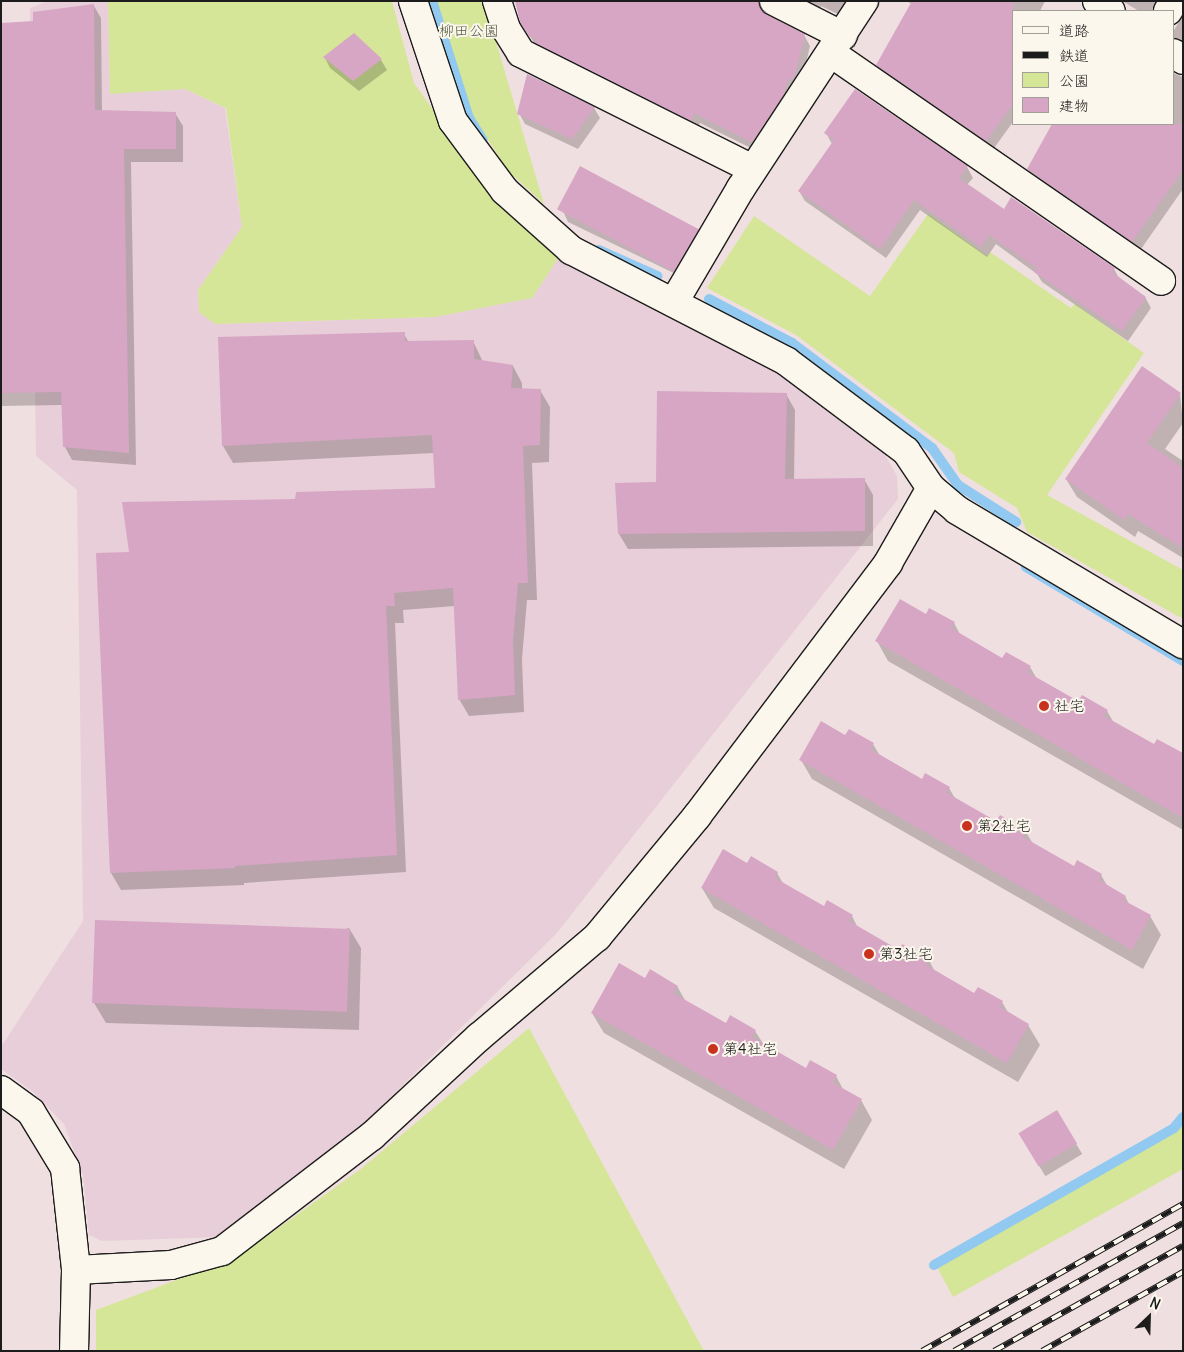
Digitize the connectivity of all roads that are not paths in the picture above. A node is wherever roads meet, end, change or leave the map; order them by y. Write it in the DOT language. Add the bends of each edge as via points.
graph roads {
  1 [pos="413,1"];
  2 [pos="497,1"];
  3 [pos="774,1"];
  4 [pos="864,1"];
  5 [pos="1096,1"];
  6 [pos="1110,10"];
  7 [pos="837,45"];
  8 [pos="753,168"];
  9 [pos="1161,280"];
  10 [pos="674,302"];
  11 [pos="931,488"];
  12 [pos="1183,644"];
  13 [pos="1,1090"];
  14 [pos="76,1270"];
  15 [pos="74,1351"];
  1 -- 10 [label="street" via="453,120 505,191 571,250"];
  2 -- 8 [label="street" via="506,28 521,53"];
  3 -- 7 [label="street"];
  4 -- 7 [label="street"];
  5 -- 6 [label="street"];
  7 -- 8 [label="street"];
  7 -- 9 [label="street"];
  8 -- 10 [label="street"];
  10 -- 11 [label="street" via="786,361 906,451"];
  11 -- 12 [label="street" via="957,510"];
  11 -- 14 [label="street" via="888,563 697,816 597,937 479,1037 372,1136 222,1251 171,1265"];
  13 -- 14 [label="street" via="31,1112 65,1168"];
  14 -- 15 [label="street"];
}
